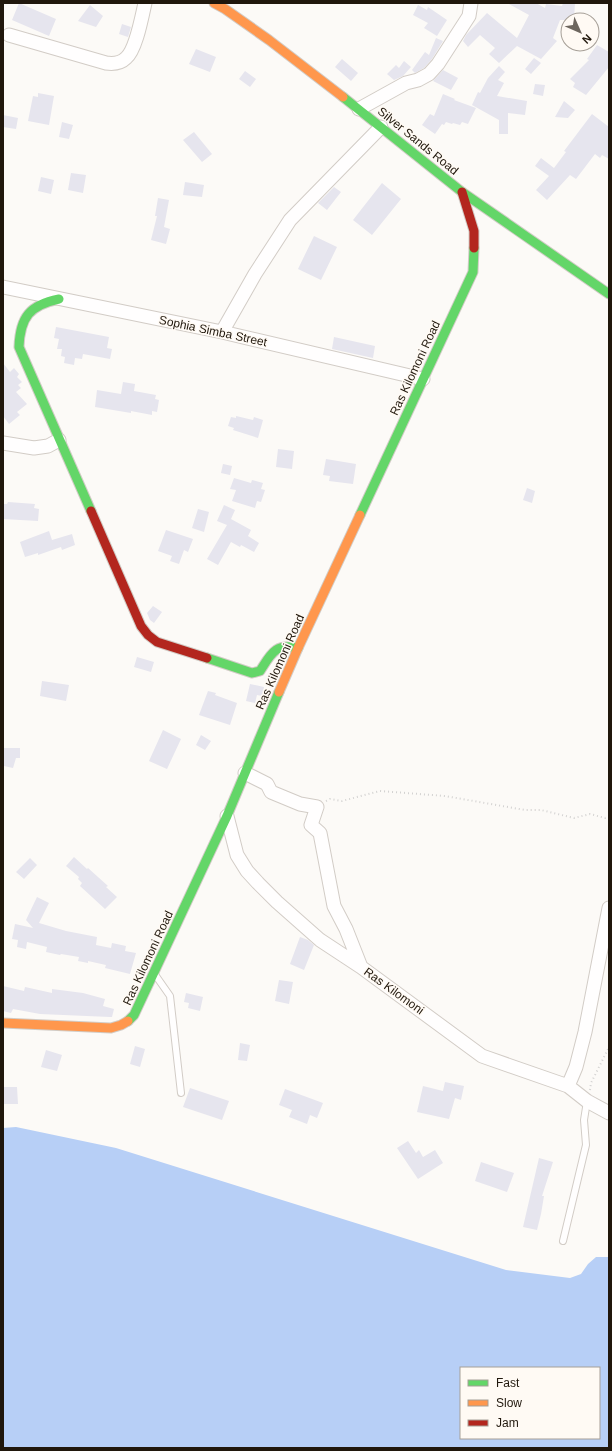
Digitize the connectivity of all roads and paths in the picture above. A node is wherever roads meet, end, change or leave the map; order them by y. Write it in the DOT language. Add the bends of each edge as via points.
graph roads {
  1 [pos="145,3"];
  2 [pos="214,3"];
  3 [pos="471,3"];
  4 [pos="9,35"];
  5 [pos="359,109"];
  6 [pos="381,127"];
  7 [pos="462,192"];
  8 [pos="3,287"];
  9 [pos="609,294"];
  10 [pos="60,299"];
  11 [pos="222,332"];
  12 [pos="423,379"];
  13 [pos="59,440"];
  14 [pos="3,443"];
  15 [pos="298,648"];
  16 [pos="245,773"];
  17 [pos="317,807"];
  18 [pos="228,816"];
  19 [pos="609,816"];
  20 [pos="609,908"];
  21 [pos="361,967"];
  22 [pos="154,973"];
  23 [pos="3,1023"];
  24 [pos="609,1047"];
  25 [pos="568,1086"];
  26 [pos="181,1093"];
  27 [pos="588,1101"];
  28 [pos="609,1113"];
  29 [pos="563,1241"];
  1 -- 4 [label="street" via="134,47 120,63 106,64"];
  2 -- 5 [label="street, Silver Sands Road" via="269,40"];
  3 -- 5 [label="street" via="469,16 429,74 406,83"];
  5 -- 6 [label="street, Silver Sands Road"];
  6 -- 7 [label="street, Silver Sands Road"];
  6 -- 11 [label="street" via="290,220"];
  7 -- 9 [label="street, Silver Sands Road"];
  7 -- 12 [label="street, Ras Kilomoni Road" via="474,231 473,272"];
  8 -- 10 [label="street, Sophia Simba Street"];
  10 -- 11 [label="street, Sophia Simba Street"];
  10 -- 13 [label="street" via="37,306 21,324 18,336 19,347"];
  11 -- 12 [label="street, Sophia Simba Street"];
  12 -- 15 [label="street, Ras Kilomoni Road"];
  13 -- 14 [label="street" via="48,446 34,448"];
  13 -- 15 [label="street" via="141,626 148,635 157,642 252,673 260,671 278,647"];
  15 -- 16 [label="street, Ras Kilomoni Road"];
  16 -- 17 [label="street" via="267,784 271,792 300,804"];
  16 -- 18 [label="street, Ras Kilomoni Road"];
  17 -- 19 [label="path" via="330,799 342,801 380,791 445,796 525,810 541,810 574,818 590,814 605,818"];
  17 -- 21 [label="street" via="310,825 320,833 334,906"];
  18 -- 21 [label="street, Ras Kilomoni" via="237,855 247,871 320,940"];
  18 -- 22 [label="street, Ras Kilomoni Road"];
  20 -- 25 [label="street" via="585,1032"];
  21 -- 25 [label="street, Ras Kilomoni" via="482,1056"];
  22 -- 23 [label="street, Ras Kilomoni Road" via="134,1015 120,1027"];
  22 -- 26 [label="lane" via="170,996"];
  24 -- 27 [label="path" via="591,1083"];
  25 -- 27 [label="street, Ras Kilomoni"];
  27 -- 28 [label="street, Ras Kilomoni"];
  27 -- 29 [label="lane" via="584,1120 586,1146"];
}
